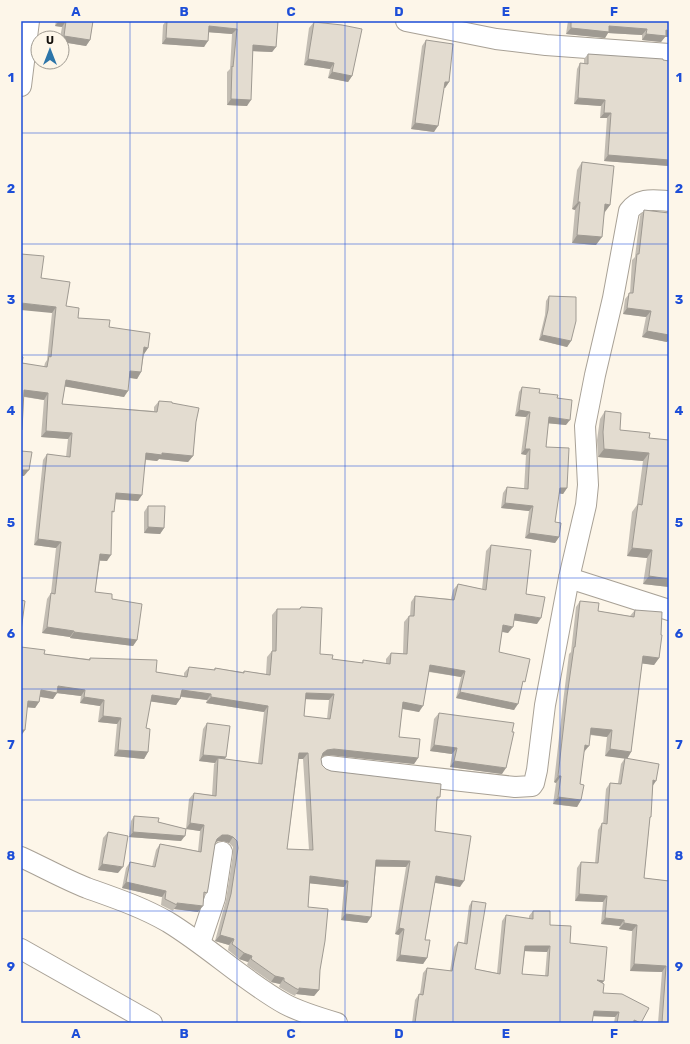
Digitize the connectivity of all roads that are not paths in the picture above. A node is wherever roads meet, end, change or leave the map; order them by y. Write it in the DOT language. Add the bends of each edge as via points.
graph roads {
  1 [pos="29,21"];
  2 [pos="406,21"];
  3 [pos="669,54"];
  4 [pos="21,86"];
  5 [pos="669,201"];
  6 [pos="569,578"];
  7 [pos="669,610"];
  8 [pos="328,766"];
  9 [pos="222,852"];
  10 [pos="21,857"];
  11 [pos="200,943"];
  12 [pos="21,949"];
  13 [pos="152,1023"];
  14 [pos="337,1023"];
  1 -- 4 [label="street"];
  2 -- 3 [label="street" via="539,44"];
  5 -- 6 [label="street" via="640,202 629,210 585,426 586,505"];
  6 -- 7 [label="street"];
  6 -- 8 [label="street" via="545,704 537,770 532,786 515,787"];
  9 -- 11 [label="street" via="214,898"];
  10 -- 11 [label="street" via="86,887 150,912"];
  11 -- 14 [label="street" via="286,1004"];
  12 -- 13 [label="street"];
}
